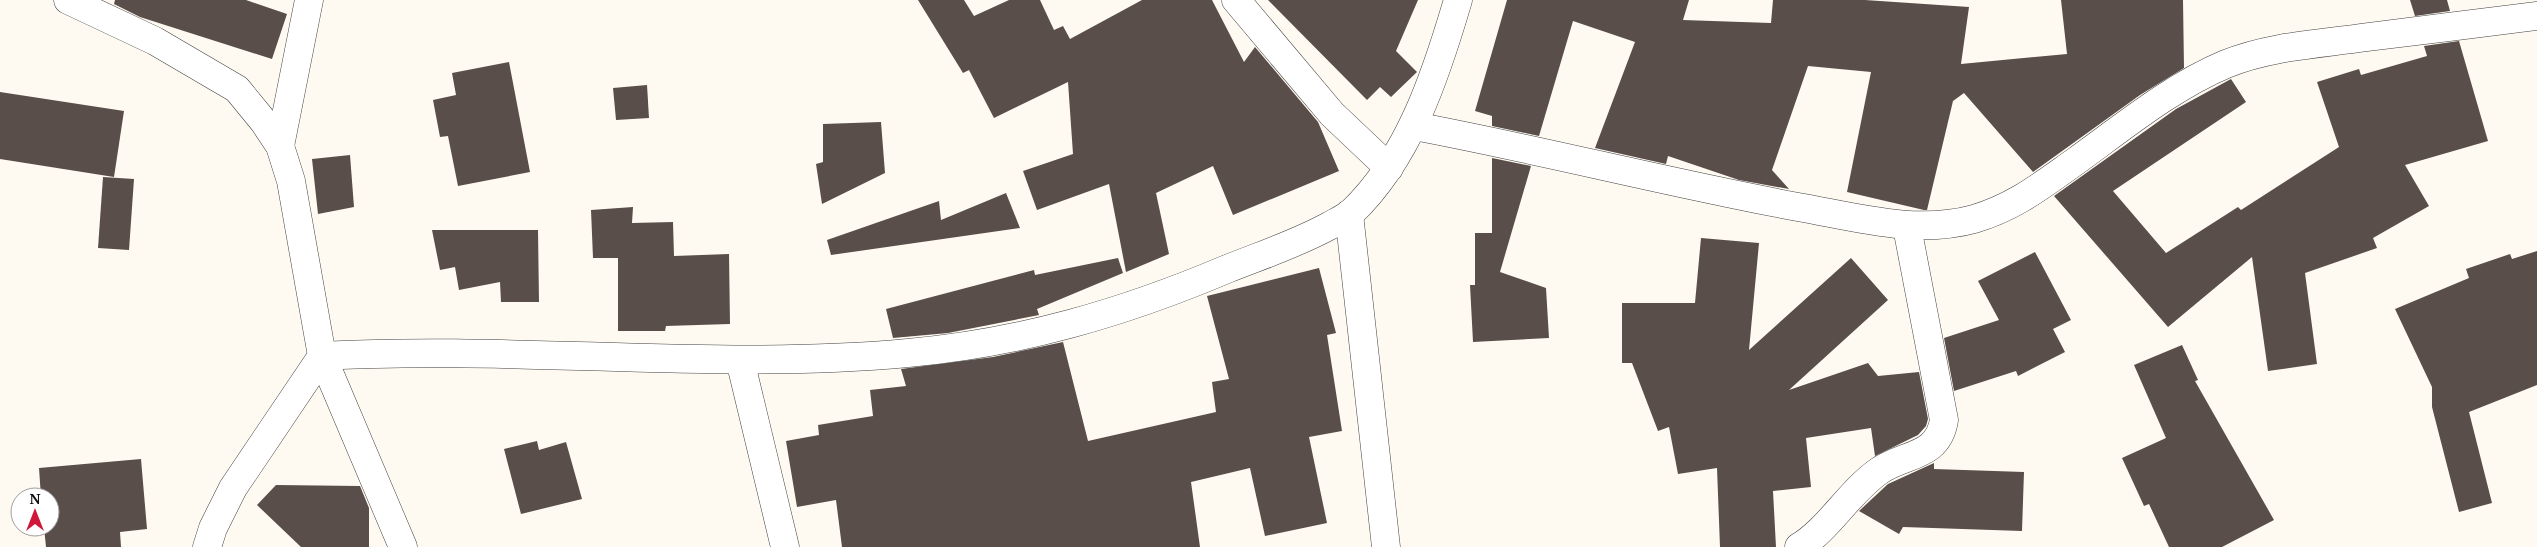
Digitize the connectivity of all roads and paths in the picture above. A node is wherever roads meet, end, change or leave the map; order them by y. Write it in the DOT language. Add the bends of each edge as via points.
graph roads {
  1 [pos="68,0"];
  2 [pos="309,0"];
  3 [pos="1236,0"];
  4 [pos="1458,0"];
  5 [pos="2537,16"];
  6 [pos="1414,126"];
  7 [pos="280,146"];
  8 [pos="1389,168"];
  9 [pos="1349,214"];
  10 [pos="1908,227"];
  11 [pos="322,356"];
  12 [pos="740,360"];
  13 [pos="207,547"];
  14 [pos="403,547"];
  15 [pos="785,547"];
  16 [pos="1386,547"];
  17 [pos="1799,547"];
  1 -- 7 [label="street" via="155,41 237,89"];
  2 -- 7 [label="street"];
  3 -- 8 [label="street" via="1332,114"];
  4 -- 6 [label="street"];
  5 -- 10 [label="street" via="2319,43 2258,54 2227,64 2133,120 2022,200 1972,219"];
  6 -- 8 [label="street"];
  6 -- 10 [label="street" via="1754,199"];
  7 -- 11 [label="street" via="291,181"];
  8 -- 9 [label="street"];
  9 -- 12 [label="street" via="1302,241 1169,294 1090,320 1010,339 910,353 827,359"];
  9 -- 16 [label="street"];
  10 -- 17 [label="street" via="1944,420 1942,433 1931,447 1882,469 1859,485 1811,540"];
  11 -- 12 [label="street" via="436,353"];
  11 -- 13 [label="street" via="233,488 212,528"];
  11 -- 14 [label="street"];
  12 -- 15 [label="street"];
}
